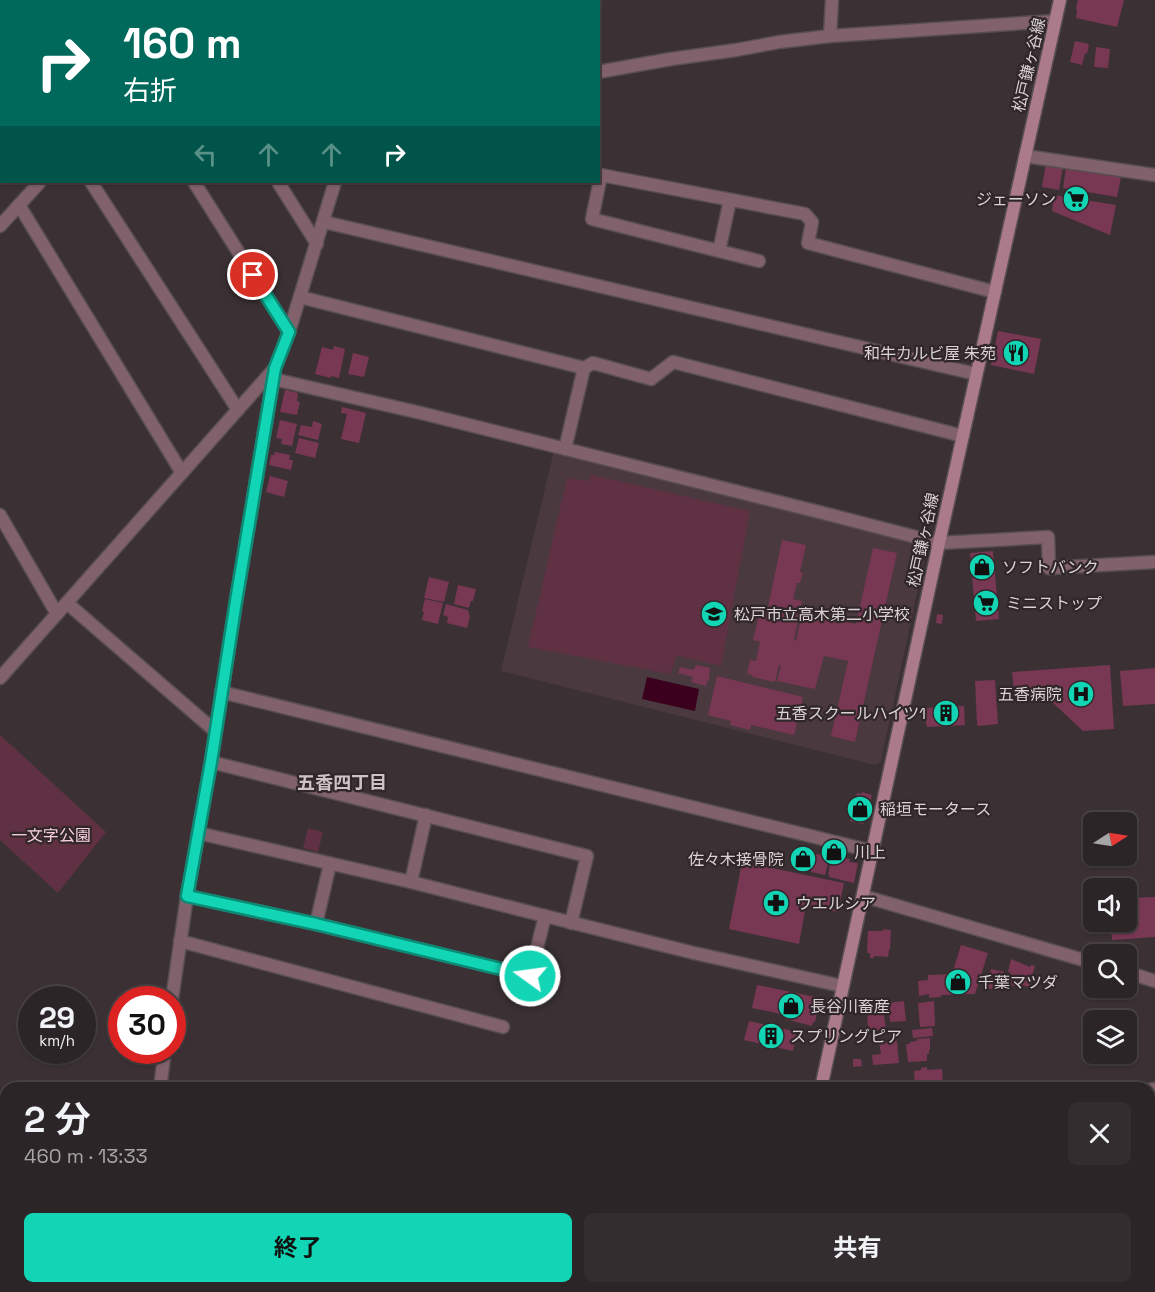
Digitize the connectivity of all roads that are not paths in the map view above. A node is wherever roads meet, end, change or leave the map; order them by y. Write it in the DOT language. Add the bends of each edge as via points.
graph roads {
  1 [pos="832,0"];
  2 [pos="1060,0"];
  3 [pos="1055,21"];
  4 [pos="830,36"];
  5 [pos="600,72"];
  6 [pos="1025,156"];
  7 [pos="1155,175"];
  8 [pos="600,180"];
  9 [pos="38,183"];
  10 [pos="92,183"];
  11 [pos="195,183"];
  12 [pos="279,183"];
  13 [pos="335,183"];
  14 [pos="599,183"];
  15 [pos="730,200"];
  16 [pos="19,205"];
  17 [pos="324,222"];
  18 [pos="0,226"];
  19 [pos="317,243"];
  20 [pos="719,251"];
  21 [pos="759,261"];
  22 [pos="995,292"];
  23 [pos="300,297"];
  24 [pos="289,332"];
  25 [pos="584,368"];
  26 [pos="274,374"];
  27 [pos="976,374"];
  28 [pos="238,410"];
  29 [pos="963,436"];
  30 [pos="565,449"];
  31 [pos="182,473"];
  32 [pos="0,515"];
  33 [pos="939,543"];
  34 [pos="1155,562"];
  35 [pos="67,603"];
  36 [pos="57,614"];
  37 [pos="0,678"];
  38 [pos="221,692"];
  39 [pos="215,731"];
  40 [pos="211,762"];
  41 [pos="426,815"];
  42 [pos="198,833"];
  43 [pos="872,851"];
  44 [pos="330,864"];
  45 [pos="411,882"];
  46 [pos="187,896"];
  47 [pos="863,896"];
  48 [pos="544,916"];
  49 [pos="571,923"];
  50 [pos="316,924"];
  51 [pos="180,940"];
  52 [pos="1083,960"];
  53 [pos="1137,975"];
  54 [pos="1155,981"];
  55 [pos="174,986"];
  56 [pos="842,986"];
  57 [pos="503,1027"];
  58 [pos="163,1064"];
  59 [pos="161,1082"];
  60 [pos="822,1082"];
  1 -- 4 [label="street"];
  2 -- 3 [label="main road, 松戸鎌ヶ谷線"];
  3 -- 4 [label="street"];
  3 -- 6 [label="main road, 松戸鎌ヶ谷線"];
  4 -- 5 [label="street"];
  6 -- 7 [label="street"];
  6 -- 22 [label="main road, 松戸鎌ヶ谷線"];
  8 -- 15 [label="street" via="601,175"];
  9 -- 16 [label="street"];
  10 -- 28 [label="street"];
  11 -- 24 [label="street"];
  12 -- 19 [label="street"];
  13 -- 17 [label="street"];
  14 -- 20 [label="street" via="592,219"];
  15 -- 20 [label="street"];
  15 -- 22 [label="street" via="805,214 812,222 808,243"];
  16 -- 18 [label="street"];
  16 -- 31 [label="street"];
  17 -- 19 [label="street"];
  17 -- 27 [label="street"];
  19 -- 23 [label="street"];
  20 -- 21 [label="street"];
  22 -- 27 [label="main road, 松戸鎌ヶ谷線"];
  23 -- 24 [label="street"];
  23 -- 25 [label="street"];
  24 -- 26 [label="street"];
  25 -- 29 [label="street" via="592,363 651,379 673,362"];
  25 -- 30 [label="street"];
  26 -- 28 [label="street"];
  26 -- 30 [label="street"];
  26 -- 38 [label="street"];
  27 -- 29 [label="main road, 松戸鎌ヶ谷線"];
  28 -- 31 [label="street"];
  29 -- 33 [label="main road, 松戸鎌ヶ谷線"];
  30 -- 33 [label="street"];
  31 -- 35 [label="street"];
  32 -- 36 [label="street"];
  33 -- 34 [label="street" via="1048,537 1049,568"];
  33 -- 43 [label="main road, 松戸鎌ヶ谷線"];
  35 -- 36 [label="street"];
  35 -- 39 [label="street"];
  36 -- 37 [label="street"];
  38 -- 39 [label="street"];
  38 -- 43 [label="street"];
  39 -- 40 [label="street"];
  40 -- 41 [label="street"];
  40 -- 42 [label="street"];
  41 -- 45 [label="street"];
  41 -- 49 [label="street" via="587,856"];
  42 -- 44 [label="street"];
  42 -- 46 [label="street"];
  43 -- 47 [label="main road, 松戸鎌ヶ谷線"];
  44 -- 45 [label="street"];
  44 -- 50 [label="street"];
  45 -- 48 [label="street"];
  46 -- 50 [label="street"];
  46 -- 51 [label="street"];
  47 -- 52 [label="street"];
  47 -- 56 [label="main road, 松戸鎌ヶ谷線"];
  48 -- 49 [label="street"];
  48 -- 50 [label="street" via="530,976"];
  49 -- 56 [label="street"];
  51 -- 55 [label="street"];
  51 -- 57 [label="street"];
  53 -- 54 [label="street"];
  56 -- 60 [label="main road, 松戸鎌ヶ谷線"];
  58 -- 59 [label="street"];
}
